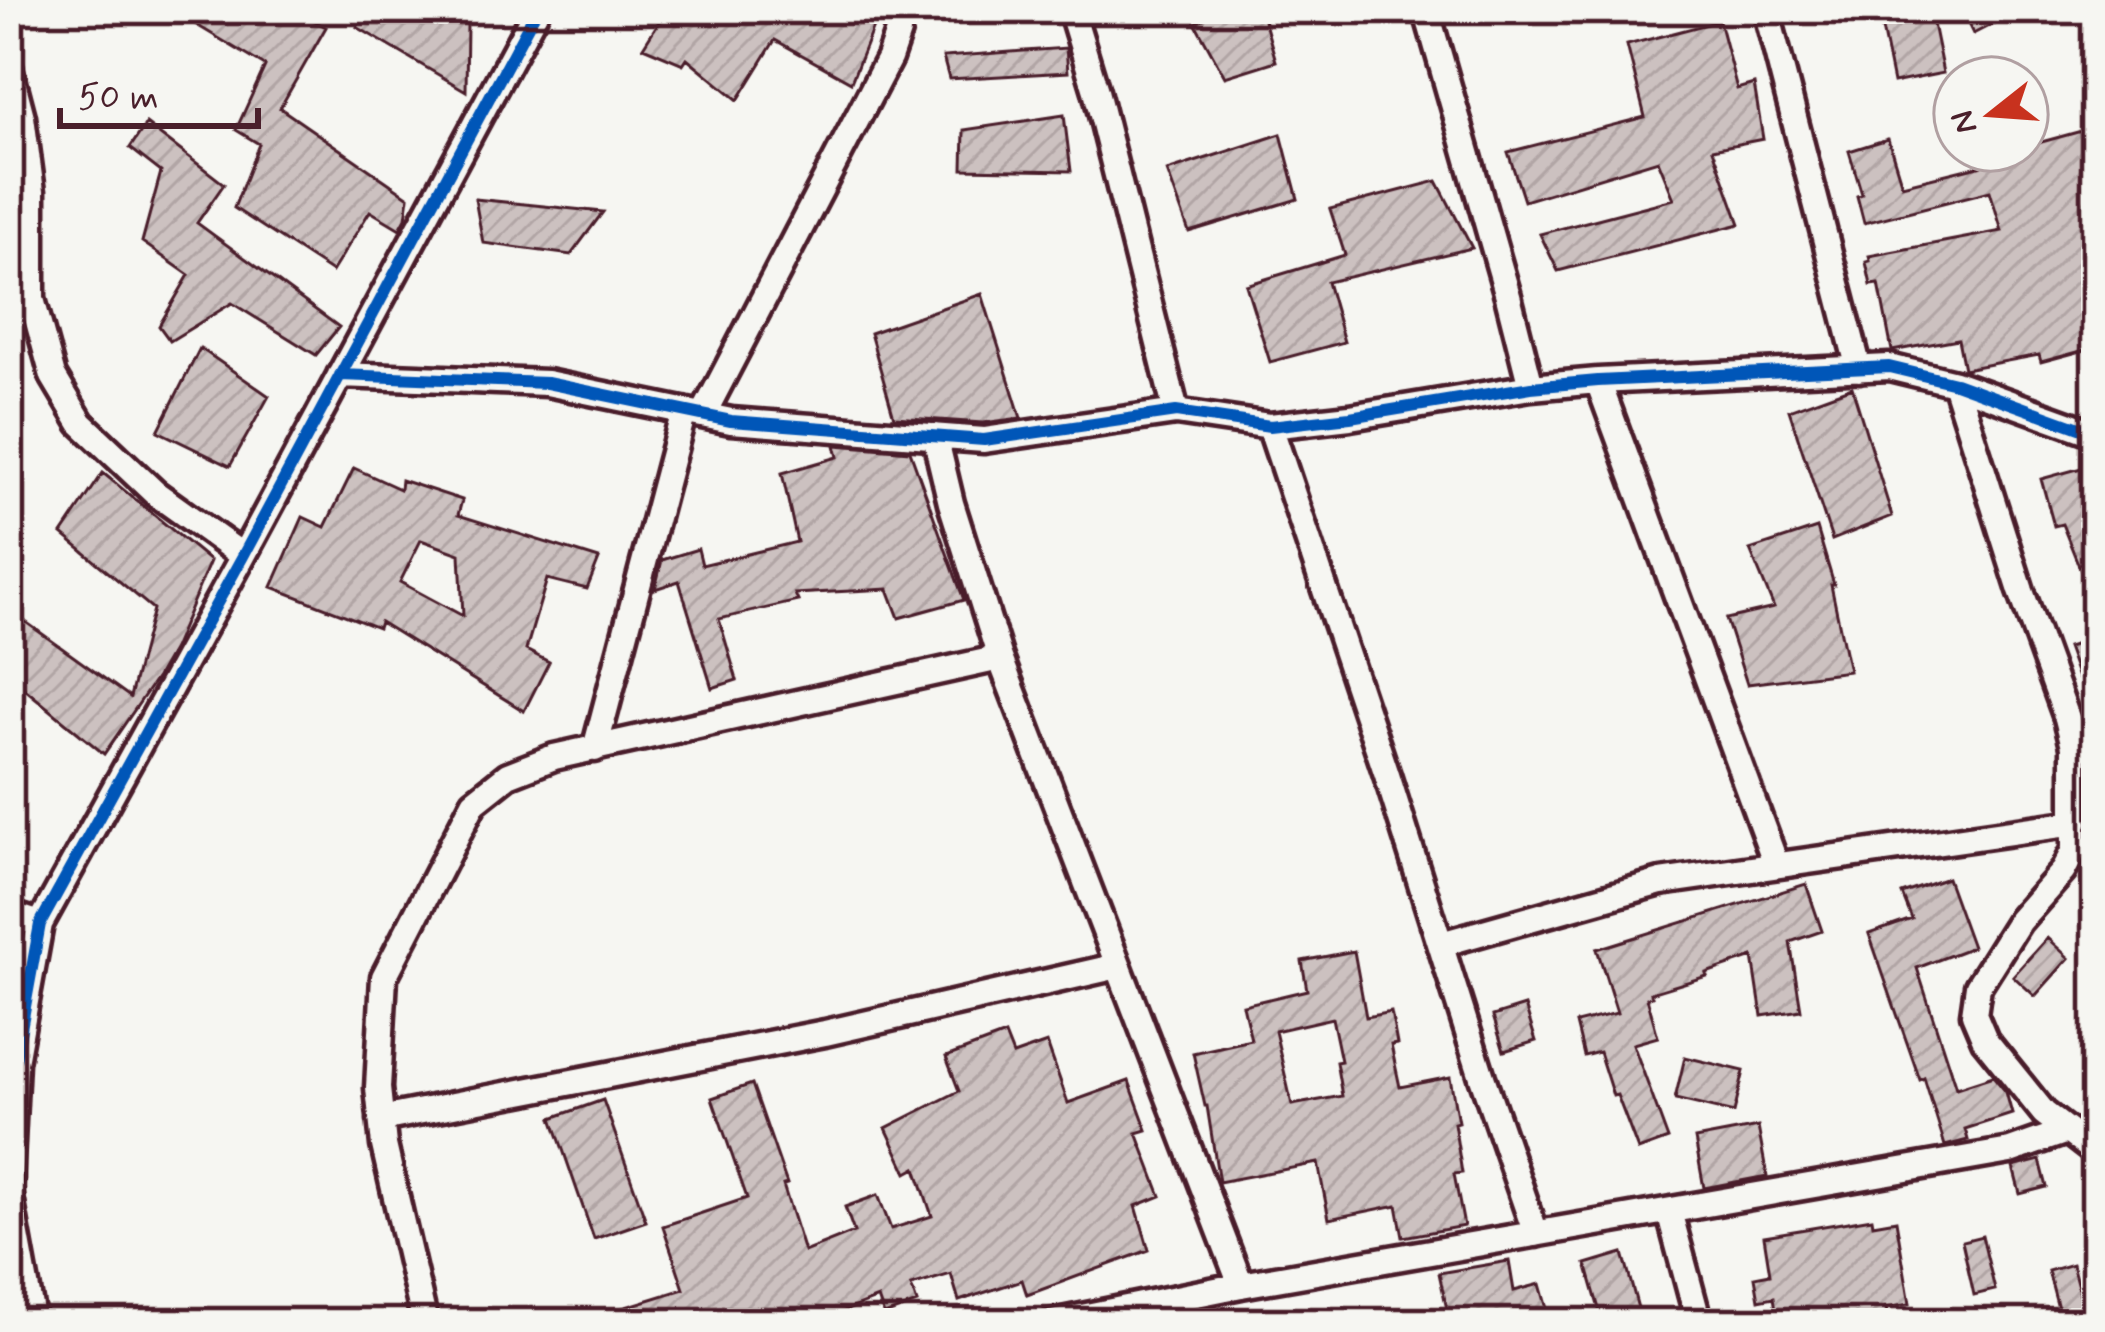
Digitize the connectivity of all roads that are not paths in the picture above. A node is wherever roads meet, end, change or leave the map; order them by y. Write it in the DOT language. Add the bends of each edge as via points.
graph roads {
  1 [pos="537,9"];
  2 [pos="894,9"];
  3 [pos="1071,9"];
  4 [pos="1426,9"];
  5 [pos="1766,9"];
  6 [pos="9,67"];
  7 [pos="21,193"];
  8 [pos="1859,370"];
  9 [pos="340,375"];
  10 [pos="1598,380"];
  11 [pos="1955,383"];
  12 [pos="1531,387"];
  13 [pos="1176,412"];
  14 [pos="694,413"];
  15 [pos="1270,426"];
  16 [pos="2096,434"];
  17 [pos="935,436"];
  18 [pos="243,556"];
  19 [pos="1000,658"];
  20 [pos="595,749"];
  21 [pos="2075,823"];
  22 [pos="1776,864"];
  23 [pos="9,914"];
  24 [pos="40,924"];
  25 [pos="1441,944"];
  26 [pos="1118,966"];
  27 [pos="381,1119"];
  28 [pos="2067,1131"];
  29 [pos="2096,1153"];
  30 [pos="9,1183"];
  31 [pos="9,1192"];
  32 [pos="1669,1211"];
  33 [pos="1536,1234"];
  34 [pos="1240,1286"];
  35 [pos="33,1323"];
  36 [pos="425,1323"];
  37 [pos="1052,1323"];
  38 [pos="1700,1323"];
  1 -- 9 [label="street"];
  2 -- 14 [label="street" via="898,32 889,58"];
  3 -- 13 [label="street"];
  4 -- 12 [label="street"];
  5 -- 8 [label="street"];
  6 -- 7 [label="street" via="22,117"];
  7 -- 18 [label="street" via="32,299 53,376 81,423 155,493"];
  8 -- 10 [label="street"];
  8 -- 11 [label="street" via="1888,367"];
  9 -- 14 [label="street" via="547,383"];
  9 -- 18 [label="street"];
  10 -- 12 [label="street"];
  10 -- 22 [label="street"];
  11 -- 16 [label="street"];
  11 -- 21 [label="street" via="2067,718"];
  12 -- 15 [label="street"];
  13 -- 15 [label="street"];
  13 -- 17 [label="street" via="984,440"];
  14 -- 17 [label="street"];
  14 -- 20 [label="street"];
  15 -- 25 [label="street"];
  17 -- 19 [label="street"];
  18 -- 24 [label="street"];
  19 -- 20 [label="street"];
  19 -- 26 [label="street"];
  20 -- 27 [label="street" via="508,775 474,802 384,977"];
  21 -- 22 [label="street"];
  21 -- 28 [label="street" via="2074,850 1978,986 1974,1014 1985,1040"];
  22 -- 25 [label="street" via="1660,882"];
  23 -- 24 [label="street"];
  24 -- 30 [label="street" via="15,1062"];
  25 -- 33 [label="street"];
  26 -- 27 [label="street" via="825,1034"];
  26 -- 34 [label="street"];
  27 -- 36 [label="street"];
  28 -- 29 [label="street"];
  28 -- 32 [label="street" via="2010,1151"];
  31 -- 35 [label="street"];
  32 -- 33 [label="street"];
  32 -- 38 [label="street"];
  33 -- 34 [label="street"];
  34 -- 37 [label="street"];
}
